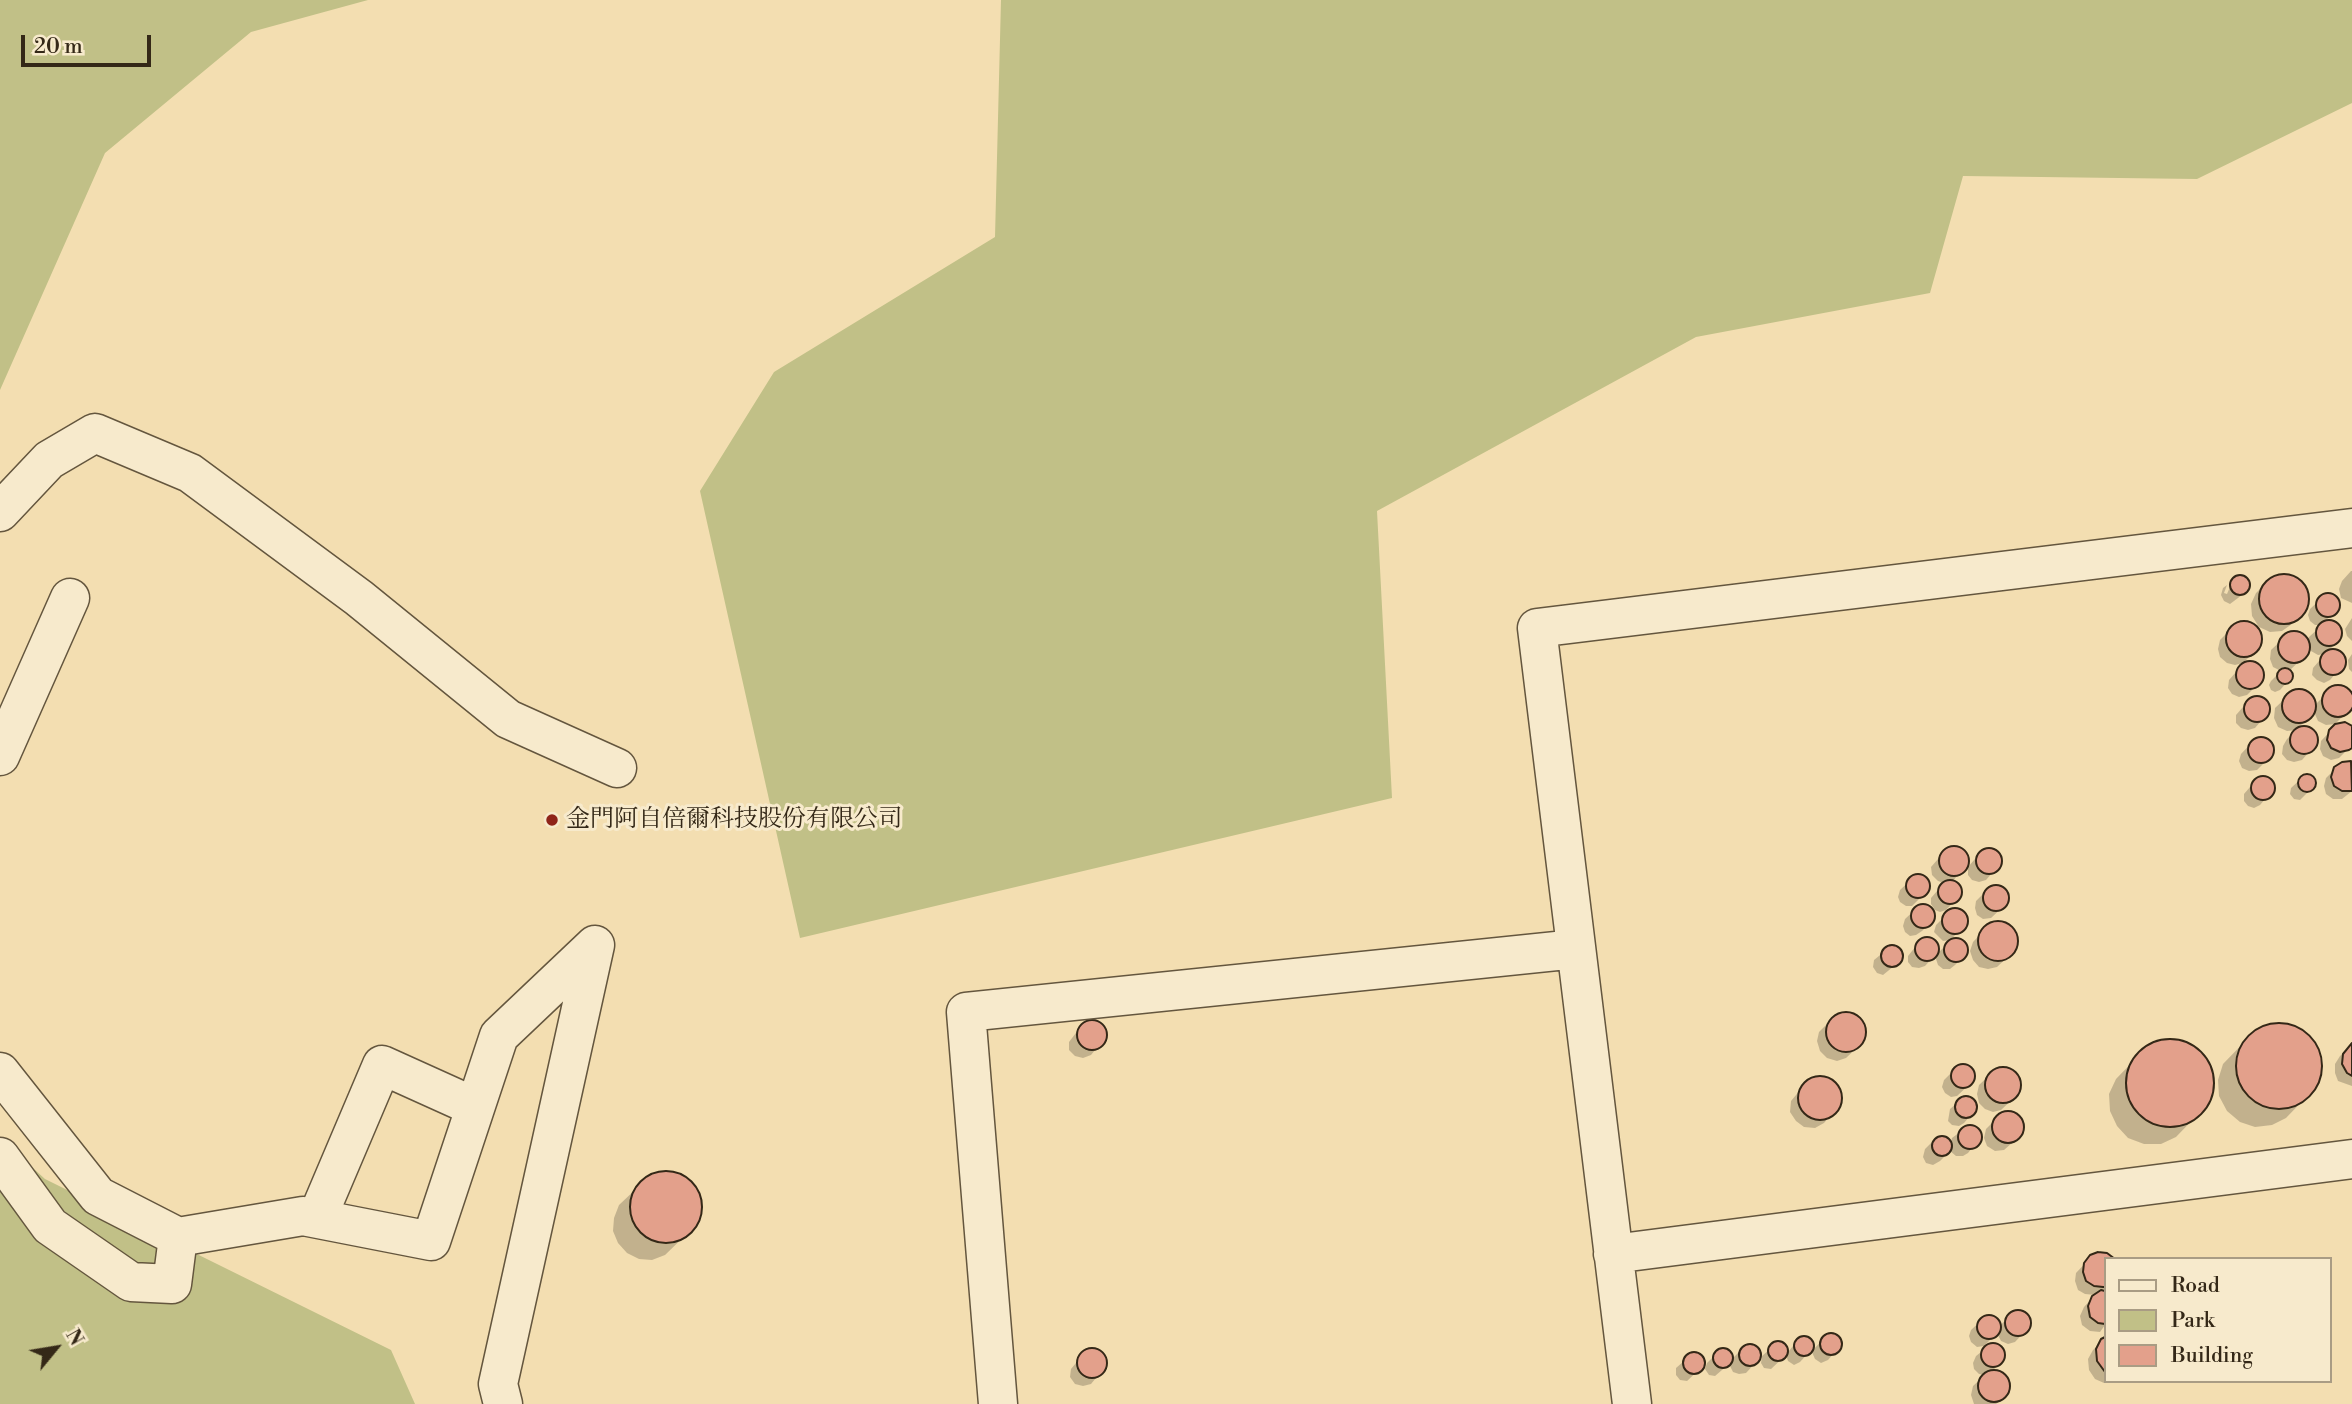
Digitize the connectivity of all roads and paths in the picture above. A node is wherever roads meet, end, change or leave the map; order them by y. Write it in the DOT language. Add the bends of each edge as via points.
graph roads {
  1 [pos="0,512"];
  2 [pos="2352,527"];
  3 [pos="70,598"];
  4 [pos="0,756"];
  5 [pos="617,768"];
  6 [pos="1576,949"];
  7 [pos="0,1072"];
  8 [pos="475,1107"];
  9 [pos="0,1157"];
  10 [pos="2352,1159"];
  11 [pos="317,1218"];
  12 [pos="178,1237"];
  13 [pos="1613,1254"];
  14 [pos="503,1404"];
  15 [pos="998,1404"];
  16 [pos="1632,1404"];
  1 -- 5 [label="street" via="49,460 94,433 190,473 359,598 508,719"];
  2 -- 6 [label="street" via="1537,628"];
  3 -- 4 [label="street"];
  6 -- 13 [label="street"];
  6 -- 15 [label="street" via="966,1012"];
  7 -- 12 [label="street" via="98,1196"];
  8 -- 11 [label="street" via="431,1241"];
  8 -- 11 [label="street" via="382,1065"];
  8 -- 14 [label="street" via="499,1035 595,945 498,1384"];
  9 -- 12 [label="street" via="50,1226 131,1282 172,1284"];
  10 -- 13 [label="street"];
  11 -- 12 [label="street" via="303,1216"];
  13 -- 16 [label="street"];
}
